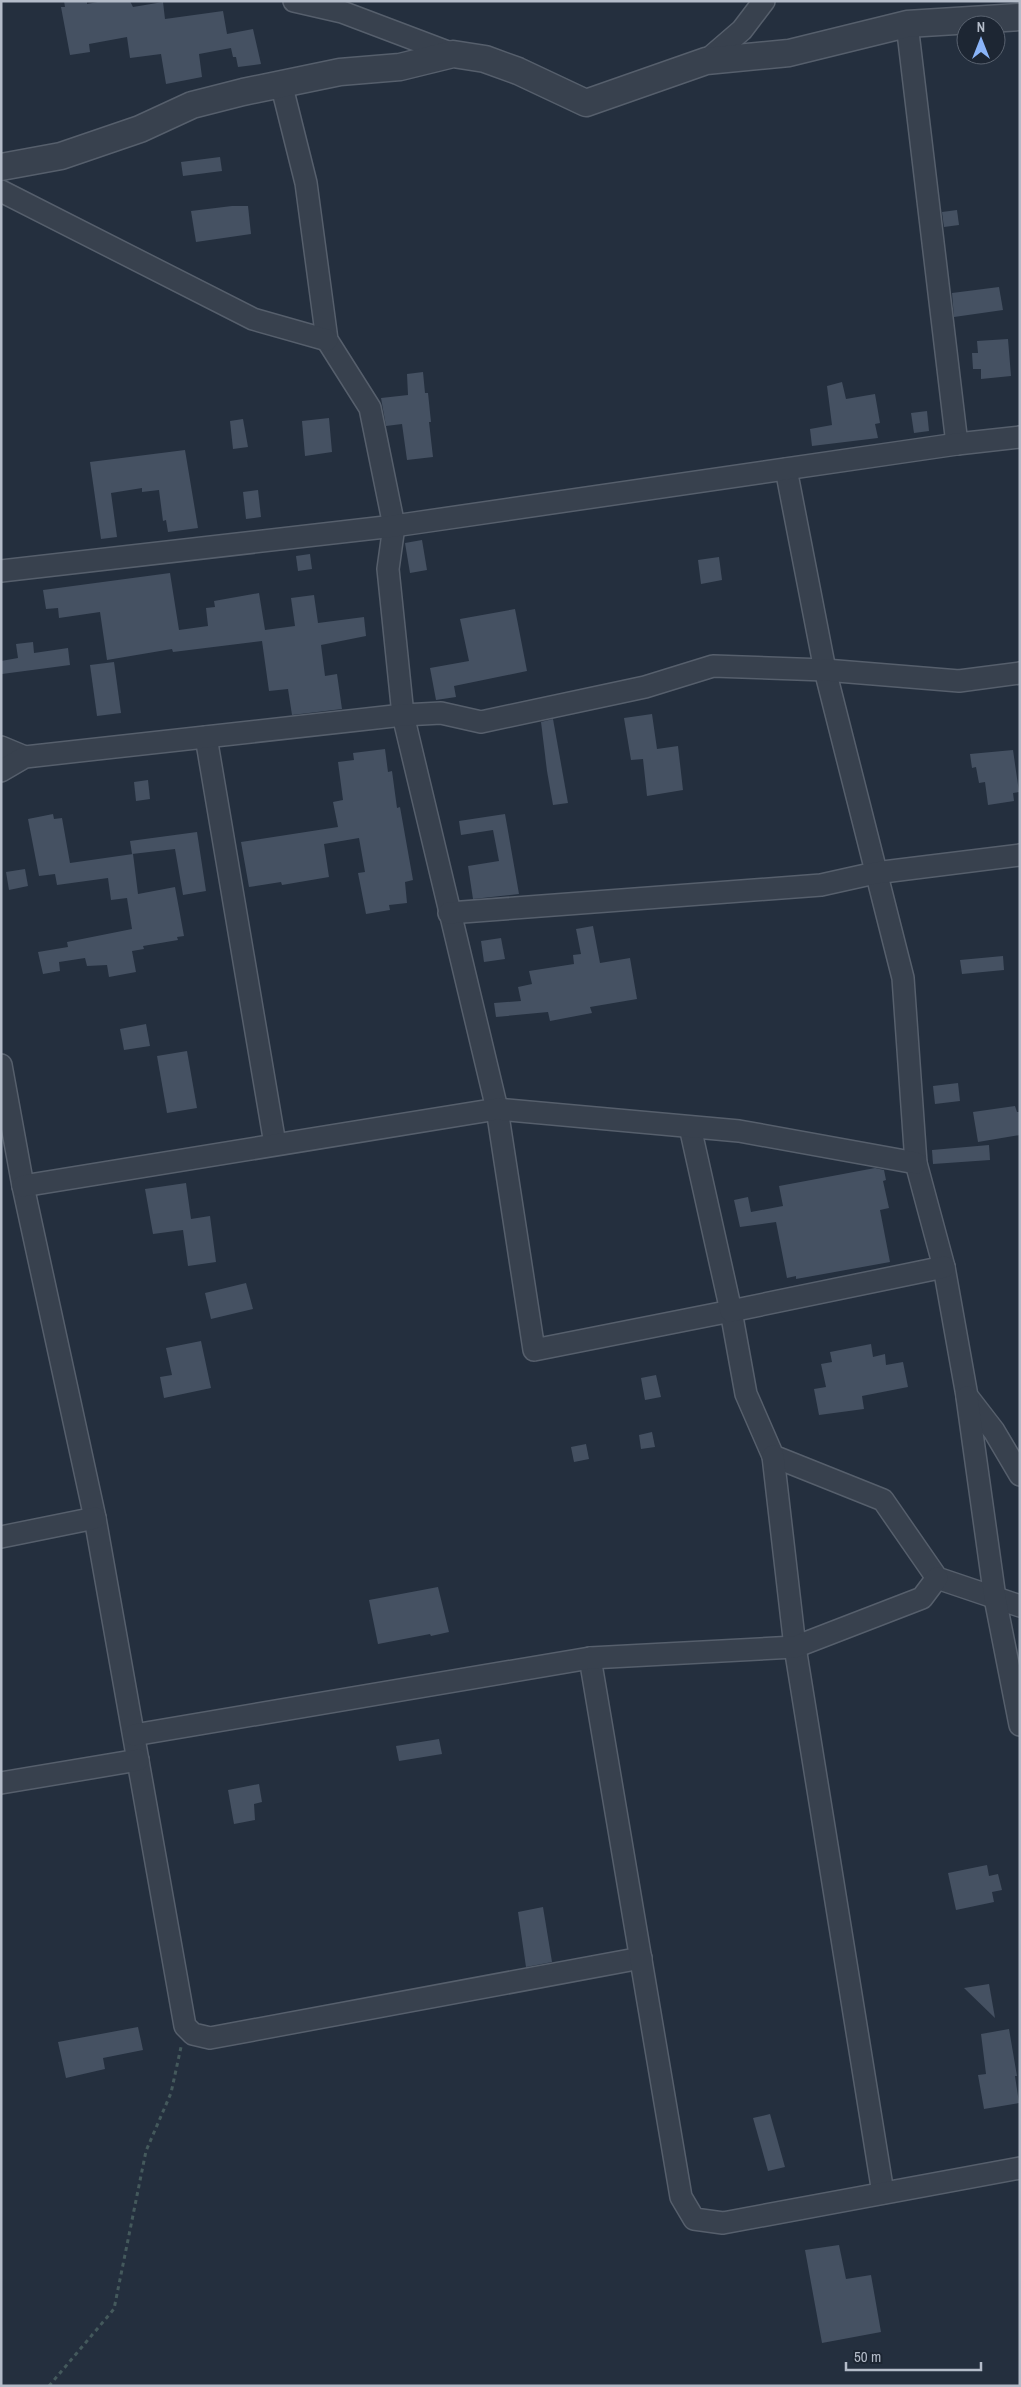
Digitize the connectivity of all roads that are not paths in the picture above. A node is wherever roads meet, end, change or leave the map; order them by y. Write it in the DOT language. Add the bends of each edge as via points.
graph roads {
  1 [pos="294,1"];
  2 [pos="764,1"];
  3 [pos="1020,16"];
  4 [pos="907,24"];
  5 [pos="453,54"];
  6 [pos="706,61"];
  7 [pos="281,83"];
  8 [pos="1,167"];
  9 [pos="1,191"];
  10 [pos="326,340"];
  11 [pos="1020,437"];
  12 [pos="957,444"];
  13 [pos="786,469"];
  14 [pos="394,526"];
  15 [pos="1,570"];
  16 [pos="825,670"];
  17 [pos="1020,673"];
  18 [pos="403,715"];
  19 [pos="206,737"];
  20 [pos="1,747"];
  21 [pos="25,757"];
  22 [pos="1,771"];
  23 [pos="1020,855"];
  24 [pos="875,873"];
  25 [pos="450,913"];
  26 [pos="1,1065"];
  27 [pos="497,1108"];
  28 [pos="690,1127"];
  29 [pos="275,1144"];
  30 [pos="916,1163"];
  31 [pos="23,1186"];
  32 [pos="944,1267"];
  33 [pos="731,1310"];
  34 [pos="967,1396"];
  35 [pos="773,1456"];
  36 [pos="1020,1475"];
  37 [pos="95,1518"];
  38 [pos="1,1537"];
  39 [pos="936,1578"];
  40 [pos="995,1598"];
  41 [pos="1020,1606"];
  42 [pos="795,1647"];
  43 [pos="590,1658"];
  44 [pos="1020,1725"];
  45 [pos="134,1735"];
  46 [pos="138,1760"];
  47 [pos="1,1783"];
  48 [pos="641,1958"];
  49 [pos="1020,2168"];
  50 [pos="883,2193"];
  1 -- 5 [label="street" via="342,12"];
  2 -- 6 [label="street" via="742,30"];
  3 -- 4 [label="street"];
  4 -- 6 [label="street" via="789,53"];
  4 -- 12 [label="street"];
  5 -- 6 [label="street" via="485,58 586,103"];
  5 -- 7 [label="street" via="400,67 340,72"];
  7 -- 8 [label="street" via="192,105 140,129 61,156"];
  7 -- 10 [label="street" via="306,183"];
  9 -- 10 [label="street" via="253,319"];
  10 -- 14 [label="street" via="370,408"];
  11 -- 12 [label="street"];
  12 -- 13 [label="street"];
  13 -- 14 [label="street"];
  13 -- 16 [label="street"];
  14 -- 15 [label="street"];
  14 -- 18 [label="street" via="388,570"];
  16 -- 17 [label="street" via="959,681"];
  16 -- 18 [label="street" via="713,666 644,687 481,722 441,713"];
  16 -- 24 [label="street"];
  18 -- 19 [label="street"];
  18 -- 25 [label="street"];
  19 -- 21 [label="street"];
  19 -- 29 [label="street"];
  20 -- 21 [label="street"];
  21 -- 22 [label="street"];
  23 -- 24 [label="street"];
  24 -- 25 [label="street" via="821,885"];
  24 -- 30 [label="street" via="903,978"];
  25 -- 27 [label="street"];
  26 -- 31 [label="street"];
  27 -- 28 [label="street"];
  27 -- 29 [label="street"];
  27 -- 33 [label="street" via="534,1350"];
  28 -- 30 [label="street" via="739,1131"];
  28 -- 33 [label="street"];
  29 -- 31 [label="street"];
  30 -- 32 [label="street"];
  31 -- 37 [label="street"];
  32 -- 33 [label="street"];
  32 -- 34 [label="street"];
  33 -- 35 [label="street" via="746,1394"];
  34 -- 36 [label="street" via="994,1431"];
  34 -- 40 [label="street"];
  35 -- 39 [label="street" via="883,1500"];
  35 -- 42 [label="street"];
  37 -- 38 [label="street"];
  37 -- 45 [label="street"];
  39 -- 40 [label="street"];
  39 -- 42 [label="street" via="922,1598"];
  40 -- 41 [label="street"];
  40 -- 44 [label="street"];
  42 -- 43 [label="street"];
  42 -- 50 [label="street"];
  43 -- 45 [label="street"];
  43 -- 48 [label="street"];
  45 -- 46 [label="street"];
  46 -- 47 [label="street"];
  46 -- 48 [label="street" via="185,2026 193,2034 210,2038"];
  48 -- 50 [label="street" via="681,2197 694,2220 723,2223"];
  49 -- 50 [label="street"];
}
